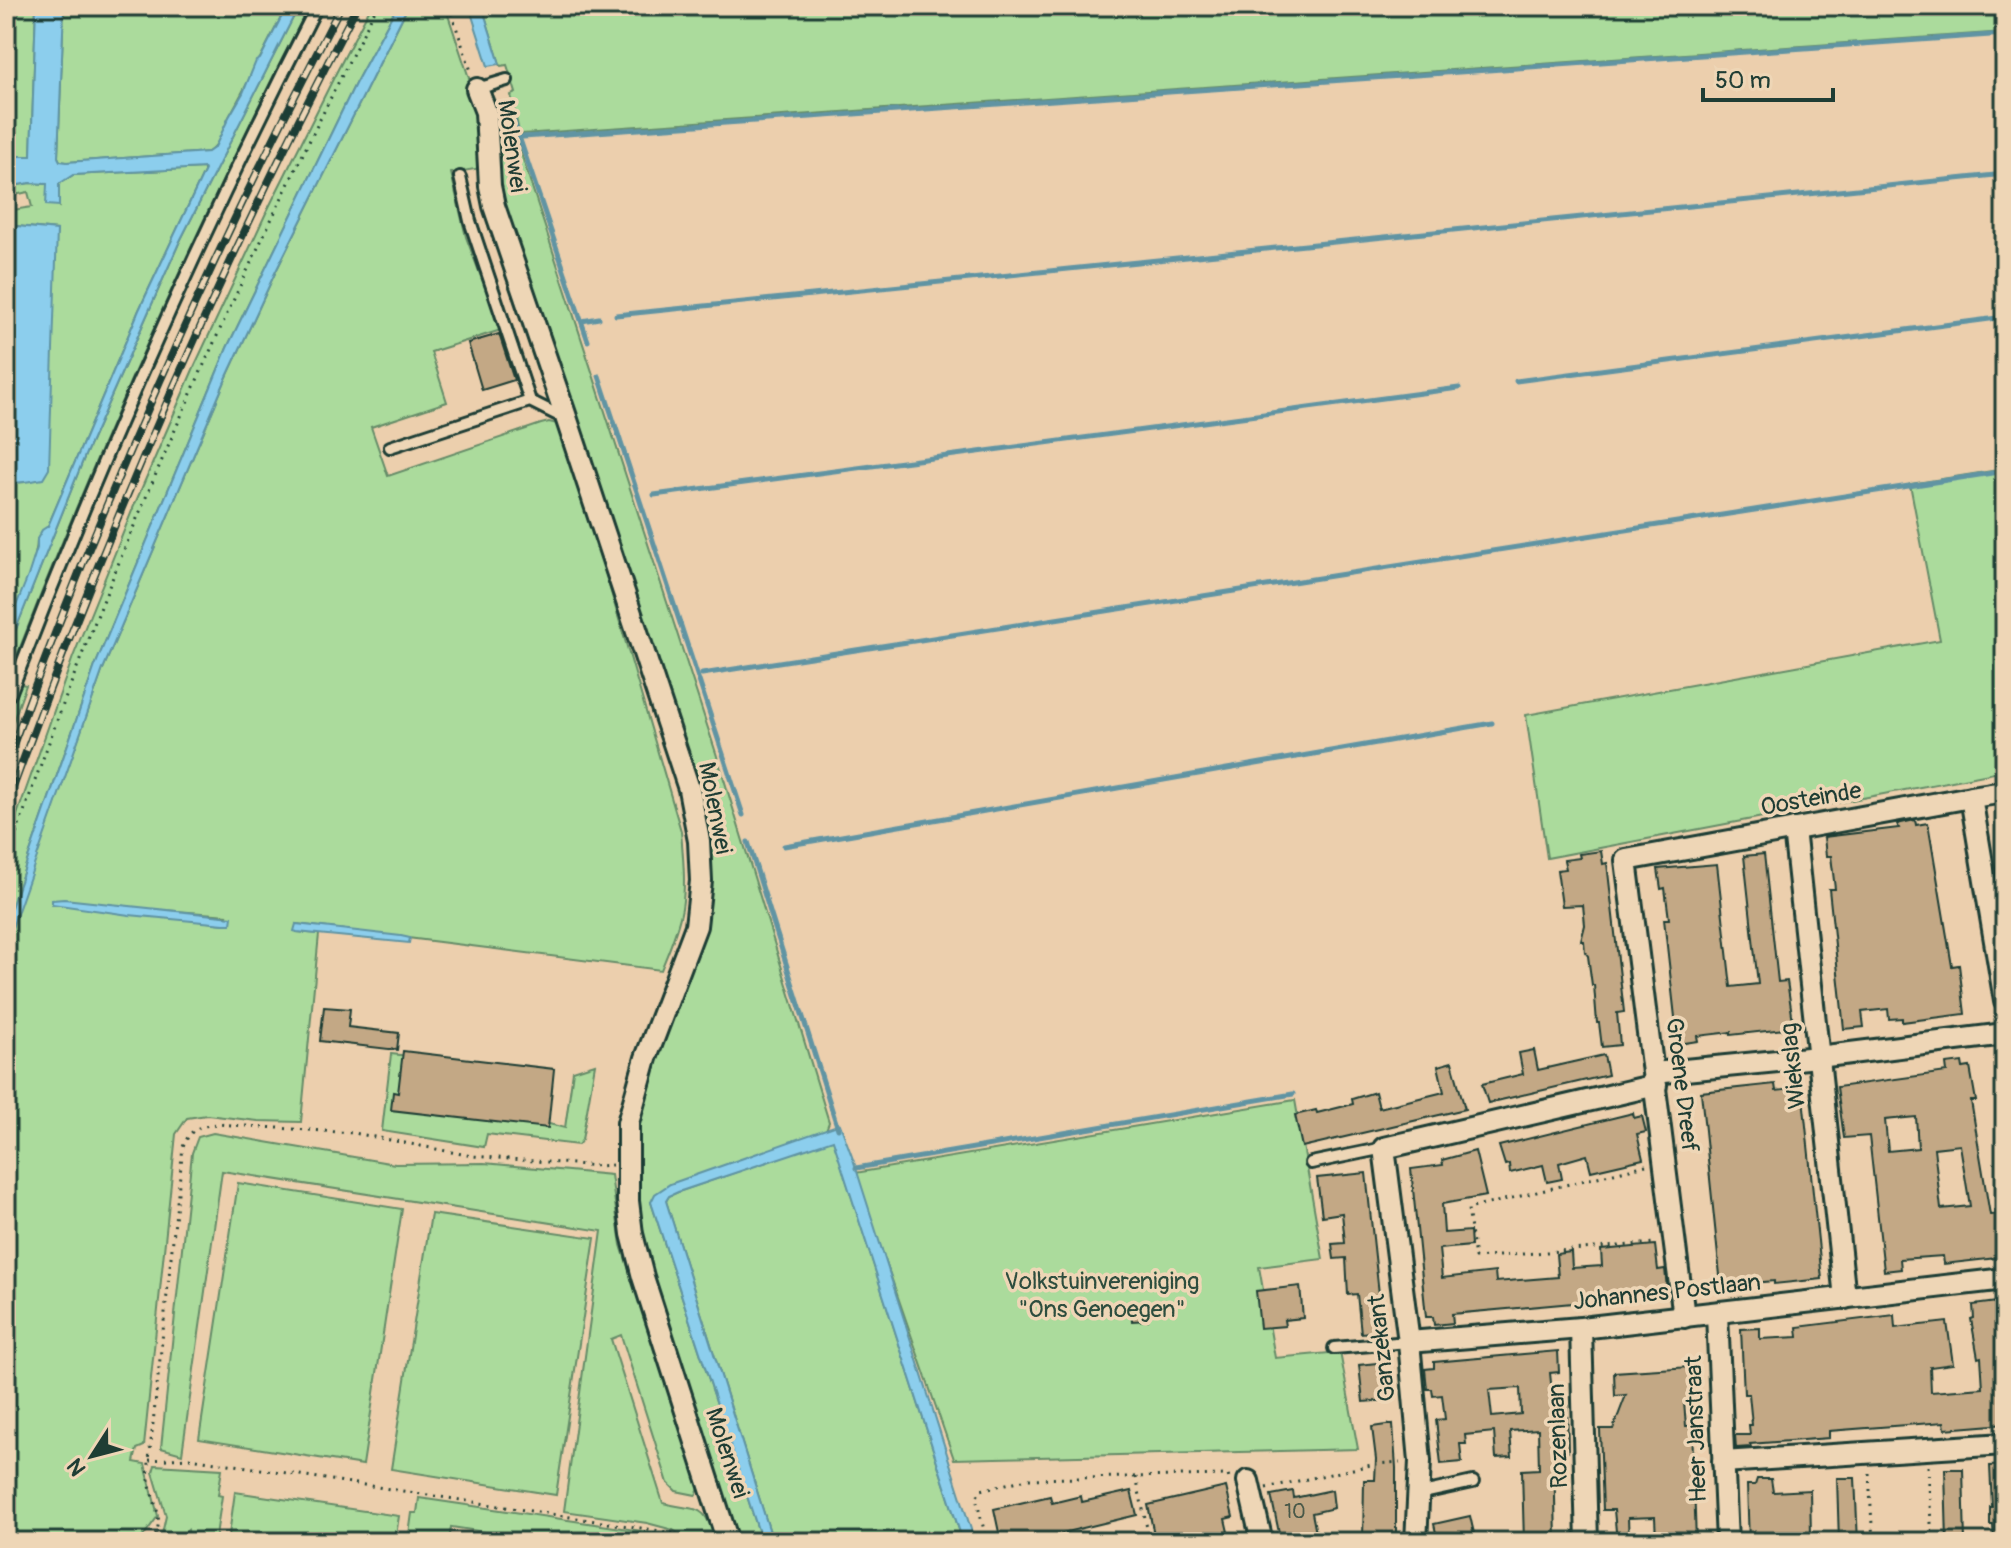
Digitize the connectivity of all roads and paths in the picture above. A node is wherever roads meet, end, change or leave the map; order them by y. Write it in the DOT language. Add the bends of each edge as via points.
graph roads {
  1 [pos="317,6"];
  2 [pos="377,6"];
  3 [pos="449,6"];
  4 [pos="507,80"];
  5 [pos="477,89"];
  6 [pos="460,177"];
  7 [pos="530,401"];
  8 [pos="565,414"];
  9 [pos="390,447"];
  10 [pos="10,694"];
  11 [pos="2005,792"];
  12 [pos="1971,797"];
  13 [pos="1794,829"];
  14 [pos="1626,860"];
  15 [pos="6,864"];
  16 [pos="2002,965"];
  17 [pos="2005,1001"];
  18 [pos="2005,1034"];
  19 [pos="1818,1057"];
  20 [pos="1655,1079"];
  21 [pos="1384,1148"];
  22 [pos="1665,1160"];
  23 [pos="1311,1163"];
  24 [pos="627,1166"];
  25 [pos="1675,1241"];
  26 [pos="2005,1279"];
  27 [pos="1845,1298"];
  28 [pos="1717,1314"];
  29 [pos="1684,1317"];
  30 [pos="1581,1328"];
  31 [pos="1409,1342"];
  32 [pos="1334,1348"];
  33 [pos="2005,1444"];
  34 [pos="1927,1449"];
  35 [pos="1868,1453"];
  36 [pos="149,1460"];
  37 [pos="1420,1461"];
  38 [pos="1723,1462"];
  39 [pos="1136,1477"];
  40 [pos="1248,1481"];
  41 [pos="1473,1482"];
  42 [pos="1418,1494"];
  43 [pos="151,1542"];
  44 [pos="690,1542"];
  45 [pos="728,1542"];
  46 [pos="987,1542"];
  47 [pos="1150,1542"];
  48 [pos="1262,1542"];
  49 [pos="1416,1542"];
  50 [pos="1587,1542"];
  51 [pos="1727,1542"];
  52 [pos="1873,1542"];
  53 [pos="1932,1542"];
  1 -- 10 [label="lane" via="153,345"];
  2 -- 15 [label="path" via="265,229 140,509"];
  3 -- 5 [label="path"];
  4 -- 5 [label="lane"];
  5 -- 8 [label="street, Molenwei" via="486,112 494,206"];
  6 -- 7 [label="lane"];
  7 -- 8 [label="lane"];
  7 -- 9 [label="lane"];
  8 -- 24 [label="street, Molenwei" via="689,789 699,841 696,926 637,1087 628,1123"];
  11 -- 12 [label="street, Oosteinde"];
  12 -- 13 [label="street, Oosteinde"];
  12 -- 16 [label="street"];
  13 -- 14 [label="street, Oosteinde"];
  13 -- 19 [label="street, Wiekslag"];
  14 -- 20 [label="street, Groene Dreef"];
  16 -- 17 [label="street"];
  18 -- 19 [label="street"];
  19 -- 20 [label="street"];
  19 -- 27 [label="street, Wiekslag"];
  20 -- 21 [label="street"];
  20 -- 22 [label="street, Groene Dreef"];
  21 -- 23 [label="lane"];
  21 -- 31 [label="street, Ganzekant"];
  22 -- 25 [label="street, Groene Dreef"];
  22 -- 25 [label="path" via="1468,1209 1475,1258"];
  24 -- 36 [label="path" via="472,1156 354,1133 216,1124 188,1134"];
  24 -- 45 [label="street, Molenwei" via="631,1223 643,1277"];
  25 -- 29 [label="street, Groene Dreef"];
  26 -- 27 [label="street, Johannes Postlaan"];
  27 -- 28 [label="street, Johannes Postlaan"];
  28 -- 29 [label="street, Johannes Postlaan"];
  28 -- 38 [label="street, Heer Janstraat"];
  29 -- 30 [label="street, Johannes Postlaan"];
  30 -- 31 [label="street, Johannes Postlaan"];
  30 -- 50 [label="street, Rozenlaan"];
  31 -- 32 [label="lane, Johannes Postlaan"];
  31 -- 37 [label="street, Ganzekant"];
  33 -- 34 [label="street"];
  34 -- 35 [label="street"];
  34 -- 53 [label="path"];
  35 -- 38 [label="street"];
  35 -- 52 [label="path"];
  36 -- 43 [label="path" via="149,1482 159,1513"];
  36 -- 44 [label="path" via="190,1458 673,1533"];
  37 -- 40 [label="path" via="1376,1464 1257,1490 1256,1479"];
  37 -- 42 [label="street, Ganzekant"];
  38 -- 51 [label="street, Heer Janstraat"];
  39 -- 40 [label="path" via="1228,1475 1230,1484"];
  39 -- 46 [label="path" via="1027,1479 981,1490 976,1498"];
  39 -- 47 [label="path"];
  40 -- 48 [label="street"];
  41 -- 42 [label="lane"];
  42 -- 49 [label="street, Ganzekant"];
}
